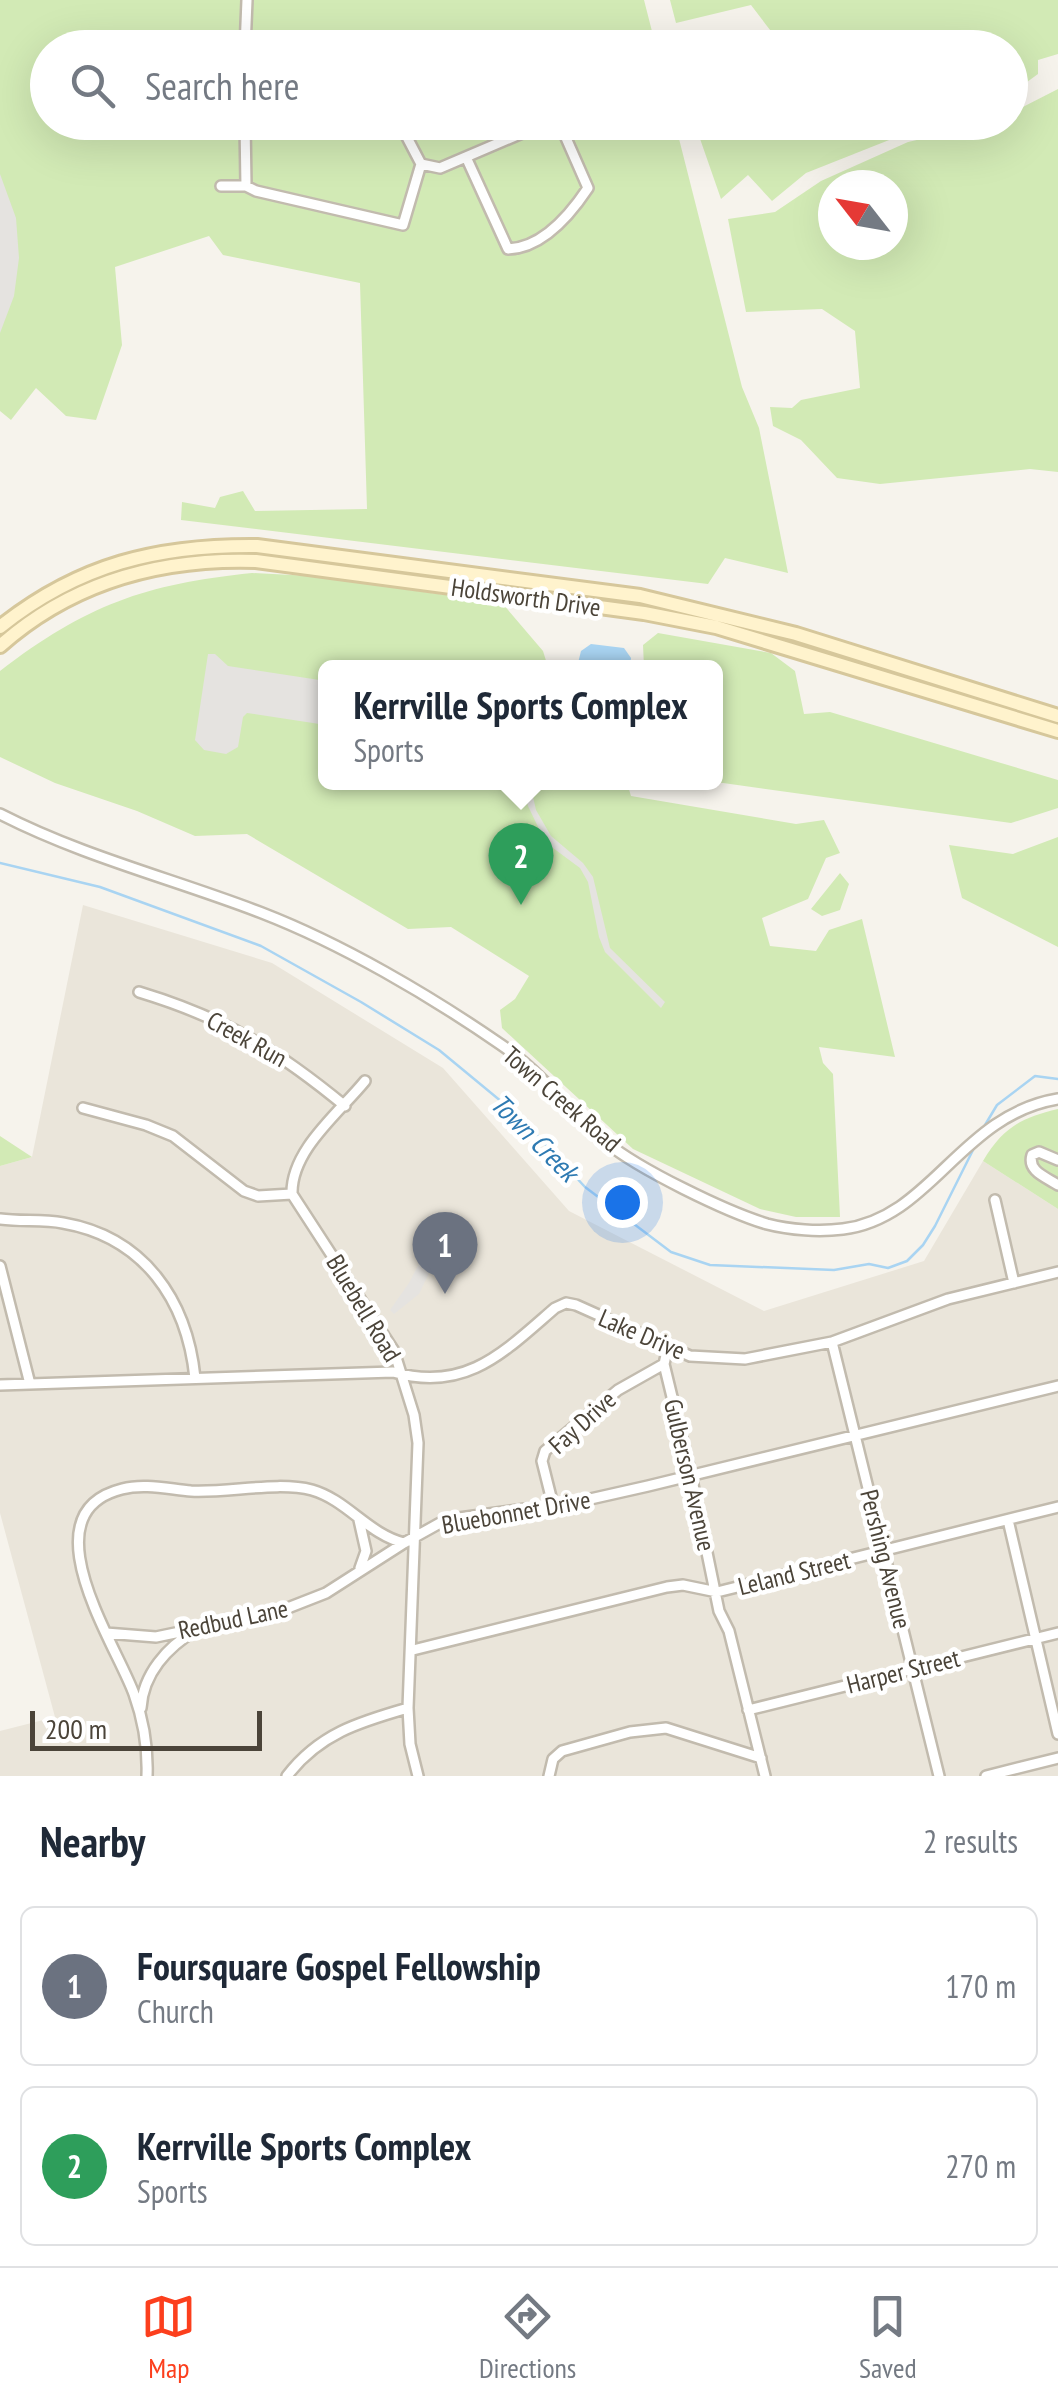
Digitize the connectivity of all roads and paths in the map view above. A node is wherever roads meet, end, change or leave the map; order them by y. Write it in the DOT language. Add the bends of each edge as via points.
graph roads {
  1 [pos="247,0"];
  2 [pos="245,30"];
  3 [pos="245,140"];
  4 [pos="408,140"];
  5 [pos="506,140"];
  6 [pos="567,140"];
  7 [pos="466,157"];
  8 [pos="420,164"];
  9 [pos="220,186"];
  10 [pos="246,186"];
  11 [pos="563,594"];
  12 [pos="0,627"];
  13 [pos="0,646"];
  14 [pos="1027,714"];
  15 [pos="1058,716"];
  16 [pos="1058,732"];
  17 [pos="0,814"];
  18 [pos="140,992"];
  19 [pos="365,1081"];
  20 [pos="1058,1099"];
  21 [pos="345,1106"];
  22 [pos="84,1108"];
  23 [pos="1058,1160"];
  24 [pos="1058,1185"];
  25 [pos="292,1194"];
  26 [pos="995,1200"];
  27 [pos="0,1220"];
  28 [pos="0,1266"];
  29 [pos="1058,1272"];
  30 [pos="1014,1283"];
  31 [pos="832,1342"];
  32 [pos="668,1347"];
  33 [pos="664,1364"];
  34 [pos="403,1375"];
  35 [pos="196,1378"];
  36 [pos="0,1384"];
  37 [pos="30,1384"];
  38 [pos="1058,1386"];
  39 [pos="855,1434"];
  40 [pos="692,1475"];
  41 [pos="553,1505"];
  42 [pos="1058,1507"];
  43 [pos="358,1518"];
  44 [pos="1008,1520"];
  45 [pos="416,1536"];
  46 [pos="404,1543"];
  47 [pos="884,1550"];
  48 [pos="358,1570"];
  49 [pos="717,1592"];
  50 [pos="203,1626"];
  51 [pos="106,1633"];
  52 [pos="1058,1633"];
  53 [pos="1036,1638"];
  54 [pos="412,1650"];
  55 [pos="912,1669"];
  56 [pos="408,1708"];
  57 [pos="748,1710"];
  58 [pos="140,1716"];
  59 [pos="1058,1734"];
  60 [pos="761,1758"];
  61 [pos="1058,1758"];
  62 [pos="147,1776"];
  63 [pos="287,1776"];
  64 [pos="418,1776"];
  65 [pos="549,1776"];
  66 [pos="765,1776"];
  67 [pos="939,1776"];
  68 [pos="986,1776"];
  1 -- 2 [label="street"];
  3 -- 10 [label="street"];
  4 -- 8 [label="street"];
  5 -- 7 [label="street"];
  6 -- 7 [label="street" via="588,188 570,215 522,248 508,249"];
  7 -- 8 [label="street" via="440,168"];
  8 -- 10 [label="street" via="403,225"];
  9 -- 10 [label="street"];
  11 -- 12 [label="main road, Holdsworth Drive" via="257,546 202,545 86,573"];
  11 -- 13 [label="main road, Holdsworth Drive" via="215,560 132,572 91,586"];
  11 -- 14 [label="main road, Holdsworth Drive" via="716,628"];
  14 -- 15 [label="main road, Holdsworth Drive"];
  14 -- 16 [label="main road, Holdsworth Drive"];
  17 -- 20 [label="street, Town Creek Road" via="76,849 265,914 354,955 504,1046 607,1143 768,1224 841,1230 885,1217 986,1129 1020,1108"];
  18 -- 21 [label="street, Creek Run" via="233,1028 290,1061"];
  19 -- 21 [label="street"];
  21 -- 25 [label="street" via="302,1154"];
  22 -- 25 [label="street" via="173,1136 244,1191"];
  23 -- 24 [label="street" via="1040,1152 1030,1159 1032,1168"];
  25 -- 34 [label="street, Bluebell Road"];
  26 -- 30 [label="street"];
  27 -- 35 [label="street" via="68,1224 143,1262 180,1310"];
  28 -- 37 [label="street"];
  29 -- 30 [label="street, Lake Drive"];
  30 -- 31 [label="street, Lake Drive" via="948,1299"];
  31 -- 32 [label="street, Lake Drive" via="745,1359 698,1358"];
  31 -- 39 [label="street, Pershing Avenue"];
  32 -- 33 [label="street, Gulberson Avenue"];
  32 -- 34 [label="street, Lake Drive" via="566,1303 489,1364 452,1377"];
  33 -- 40 [label="street, Gulberson Avenue"];
  33 -- 41 [label="street, Fay Drive" via="618,1390 544,1451"];
  34 -- 35 [label="street, Lake Drive"];
  34 -- 45 [label="street, Bluebell Road" via="418,1443"];
  35 -- 37 [label="street, Lake Drive"];
  36 -- 37 [label="street, Lake Drive"];
  38 -- 39 [label="street, Bluebonnet Drive"];
  39 -- 40 [label="street, Bluebonnet Drive"];
  39 -- 47 [label="street, Pershing Avenue"];
  40 -- 41 [label="street, Bluebonnet Drive"];
  40 -- 49 [label="street, Gulberson Avenue"];
  41 -- 45 [label="street, Bluebonnet Drive" via="459,1518"];
  42 -- 44 [label="street, Leland Street"];
  43 -- 46 [label="street"];
  43 -- 48 [label="street" via="366,1551"];
  43 -- 51 [label="street" via="310,1490 120,1489 92,1508 78,1537 82,1571"];
  44 -- 47 [label="street, Leland Street"];
  44 -- 53 [label="street"];
  45 -- 46 [label="street, Bluebonnet Drive"];
  45 -- 54 [label="street, Bluebell Road"];
  46 -- 48 [label="street, Redbud Lane"];
  47 -- 49 [label="street, Leland Street"];
  47 -- 55 [label="street, Pershing Avenue"];
  48 -- 50 [label="street, Redbud Lane" via="306,1603"];
  49 -- 54 [label="street, Leland Street" via="667,1587"];
  49 -- 57 [label="street, Gulberson Avenue"];
  50 -- 51 [label="street, Redbud Lane" via="156,1637"];
  50 -- 58 [label="street" via="163,1656 146,1682"];
  51 -- 58 [label="street"];
  52 -- 53 [label="street, Harper Street"];
  53 -- 55 [label="street, Harper Street"];
  53 -- 59 [label="street"];
  54 -- 56 [label="street, Bluebell Road"];
  55 -- 57 [label="street, Harper Street"];
  55 -- 67 [label="street, Pershing Avenue"];
  56 -- 63 [label="street" via="326,1738"];
  56 -- 64 [label="street, Bluebell Road"];
  57 -- 60 [label="street, Gulberson Avenue"];
  58 -- 62 [label="street"];
  60 -- 65 [label="street" via="683,1732 647,1729 562,1751"];
  60 -- 66 [label="street, Gulberson Avenue"];
  61 -- 68 [label="street"];
}
